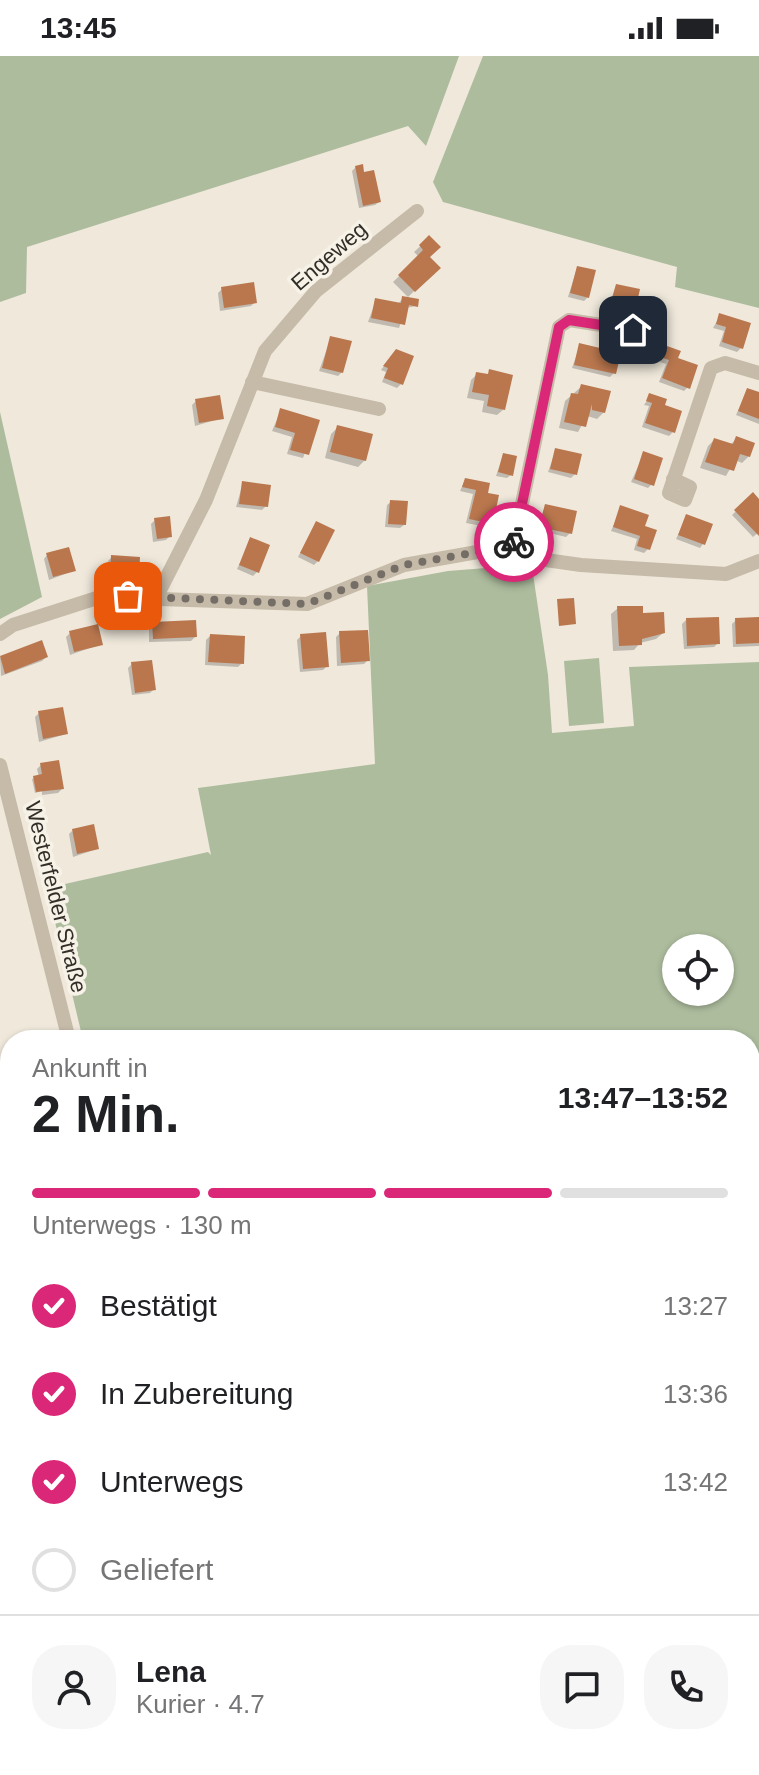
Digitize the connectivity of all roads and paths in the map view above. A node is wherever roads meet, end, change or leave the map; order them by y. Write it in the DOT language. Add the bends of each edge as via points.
graph roads {
  1 [pos="417,211"];
  2 [pos="633,330"];
  3 [pos="759,373"];
  4 [pos="252,382"];
  5 [pos="379,409"];
  6 [pos="673,479"];
  7 [pos="511,556"];
  8 [pos="759,561"];
  9 [pos="157,596"];
  10 [pos="0,634"];
  11 [pos="0,765"];
  12 [pos="66,1030"];
  1 -- 4 [label="street, Engeweg" via="316,291 265,351"];
  2 -- 7 [label="street" via="569,320 559,327"];
  3 -- 6 [label="street" via="725,363 711,368"];
  4 -- 5 [label="street"];
  4 -- 9 [label="street, Engeweg" via="206,500"];
  7 -- 8 [label="street" via="726,574"];
  7 -- 9 [label="street" via="483,551 404,565 307,604"];
  9 -- 10 [label="street" via="100,597"];
  11 -- 12 [label="street, Westerfelder Straße"];
}
